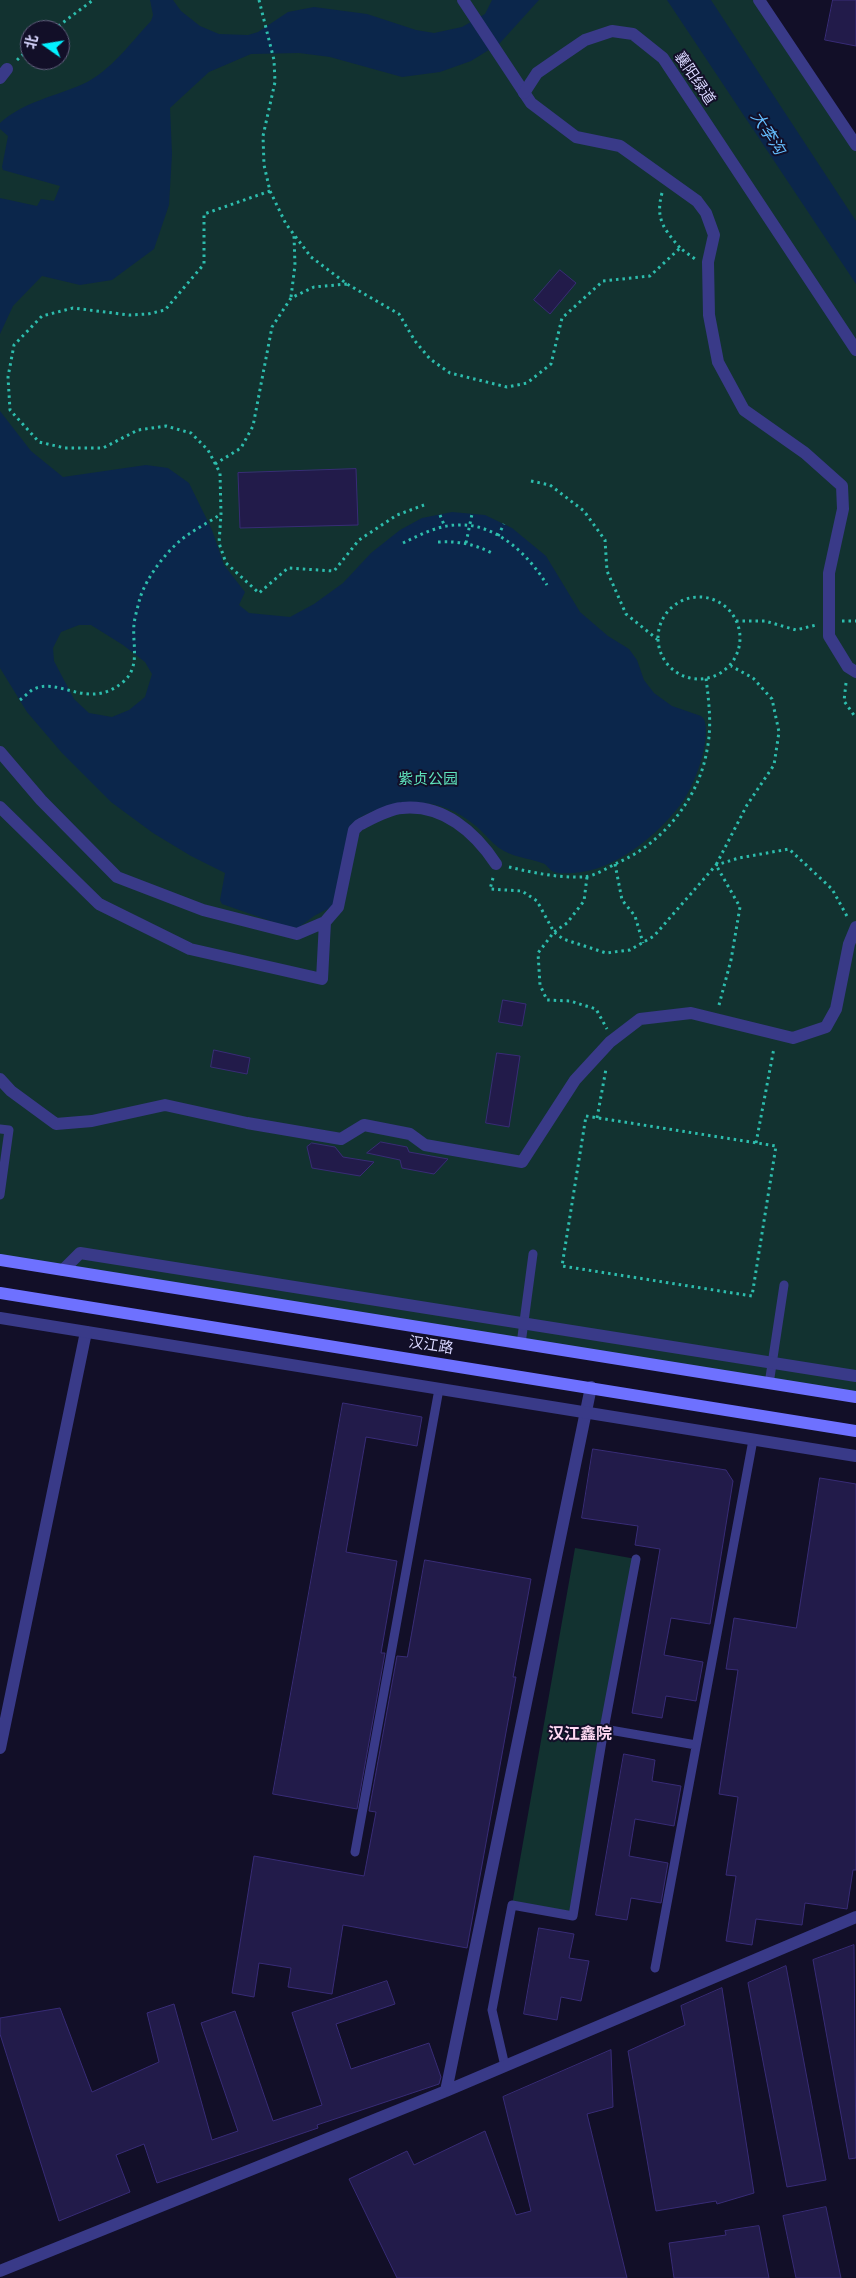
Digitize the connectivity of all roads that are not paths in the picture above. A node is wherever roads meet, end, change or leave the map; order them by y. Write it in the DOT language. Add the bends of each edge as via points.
graph roads {
  1 [pos="758,0"];
  2 [pos="466,4"];
  3 [pos="524,93"];
  4 [pos="856,145"];
  5 [pos="856,350"];
  6 [pos="852,669"];
  7 [pos="0,752"];
  8 [pos="0,807"];
  9 [pos="496,864"];
  10 [pos="325,922"];
  11 [pos="855,928"];
  12 [pos="0,1079"];
  13 [pos="0,1129"];
  14 [pos="0,1188"];
  15 [pos="533,1254"];
  16 [pos="0,1260"];
  17 [pos="63,1270"];
  18 [pos="784,1286"];
  19 [pos="0,1293"];
  20 [pos="0,1318"];
  21 [pos="524,1323"];
  22 [pos="86,1332"];
  23 [pos="521,1344"];
  24 [pos="772,1362"];
  25 [pos="856,1376"];
  26 [pos="769,1384"];
  27 [pos="590,1387"];
  28 [pos="439,1389"];
  29 [pos="856,1397"];
  30 [pos="586,1413"];
  31 [pos="856,1431"];
  32 [pos="753,1440"];
  33 [pos="856,1456"];
  34 [pos="636,1559"];
  35 [pos="604,1729"];
  36 [pos="696,1745"];
  37 [pos="0,1748"];
  38 [pos="355,1852"];
  39 [pos="856,1917"];
  40 [pos="655,1968"];
  41 [pos="505,2066"];
  42 [pos="446,2091"];
  43 [pos="0,2271"];
  1 -- 4 [label="street"];
  2 -- 3 [label="street"];
  3 -- 5 [label="street, 襄阳绿道" via="538,73 585,40 612,30 633,34 663,58"];
  3 -- 6 [label="street" via="531,103 576,137 620,146 697,200 706,213 714,235 708,262 709,315 718,362 744,410 805,453 842,486 843,509 829,574 829,636"];
  7 -- 10 [label="street" via="41,800 117,877 203,910 298,934"];
  8 -- 10 [label="street" via="99,904 190,949 322,978"];
  9 -- 10 [label="street" via="483,845 463,826 435,811 401,808 354,830 340,902"];
  11 -- 12 [label="street" via="836,1009 826,1027 793,1038 691,1013 640,1019 610,1042 575,1080 522,1162 425,1146 410,1134 364,1125 341,1139 165,1105 92,1121 56,1124 10,1091"];
  13 -- 14 [label="lane" via="9,1130"];
  15 -- 21 [label="lane"];
  16 -- 17 [label="main road, 汉江路"];
  17 -- 21 [label="street" via="80,1253"];
  17 -- 23 [label="main road, 汉江路"];
  18 -- 24 [label="lane"];
  19 -- 27 [label="main road, 汉江路"];
  20 -- 22 [label="street"];
  21 -- 23 [label="lane"];
  21 -- 24 [label="street"];
  22 -- 28 [label="street"];
  22 -- 37 [label="street"];
  23 -- 26 [label="main road, 汉江路"];
  24 -- 25 [label="street"];
  24 -- 26 [label="lane"];
  26 -- 29 [label="main road, 汉江路"];
  27 -- 30 [label="street"];
  27 -- 31 [label="main road, 汉江路"];
  28 -- 30 [label="street"];
  28 -- 38 [label="lane"];
  30 -- 32 [label="street"];
  30 -- 42 [label="street"];
  32 -- 33 [label="street"];
  32 -- 36 [label="lane"];
  34 -- 35 [label="lane"];
  35 -- 36 [label="lane"];
  35 -- 41 [label="lane" via="573,1916 512,1905 492,2010"];
  36 -- 40 [label="lane"];
  39 -- 41 [label="street"];
  41 -- 42 [label="street"];
  42 -- 43 [label="street"];
}
